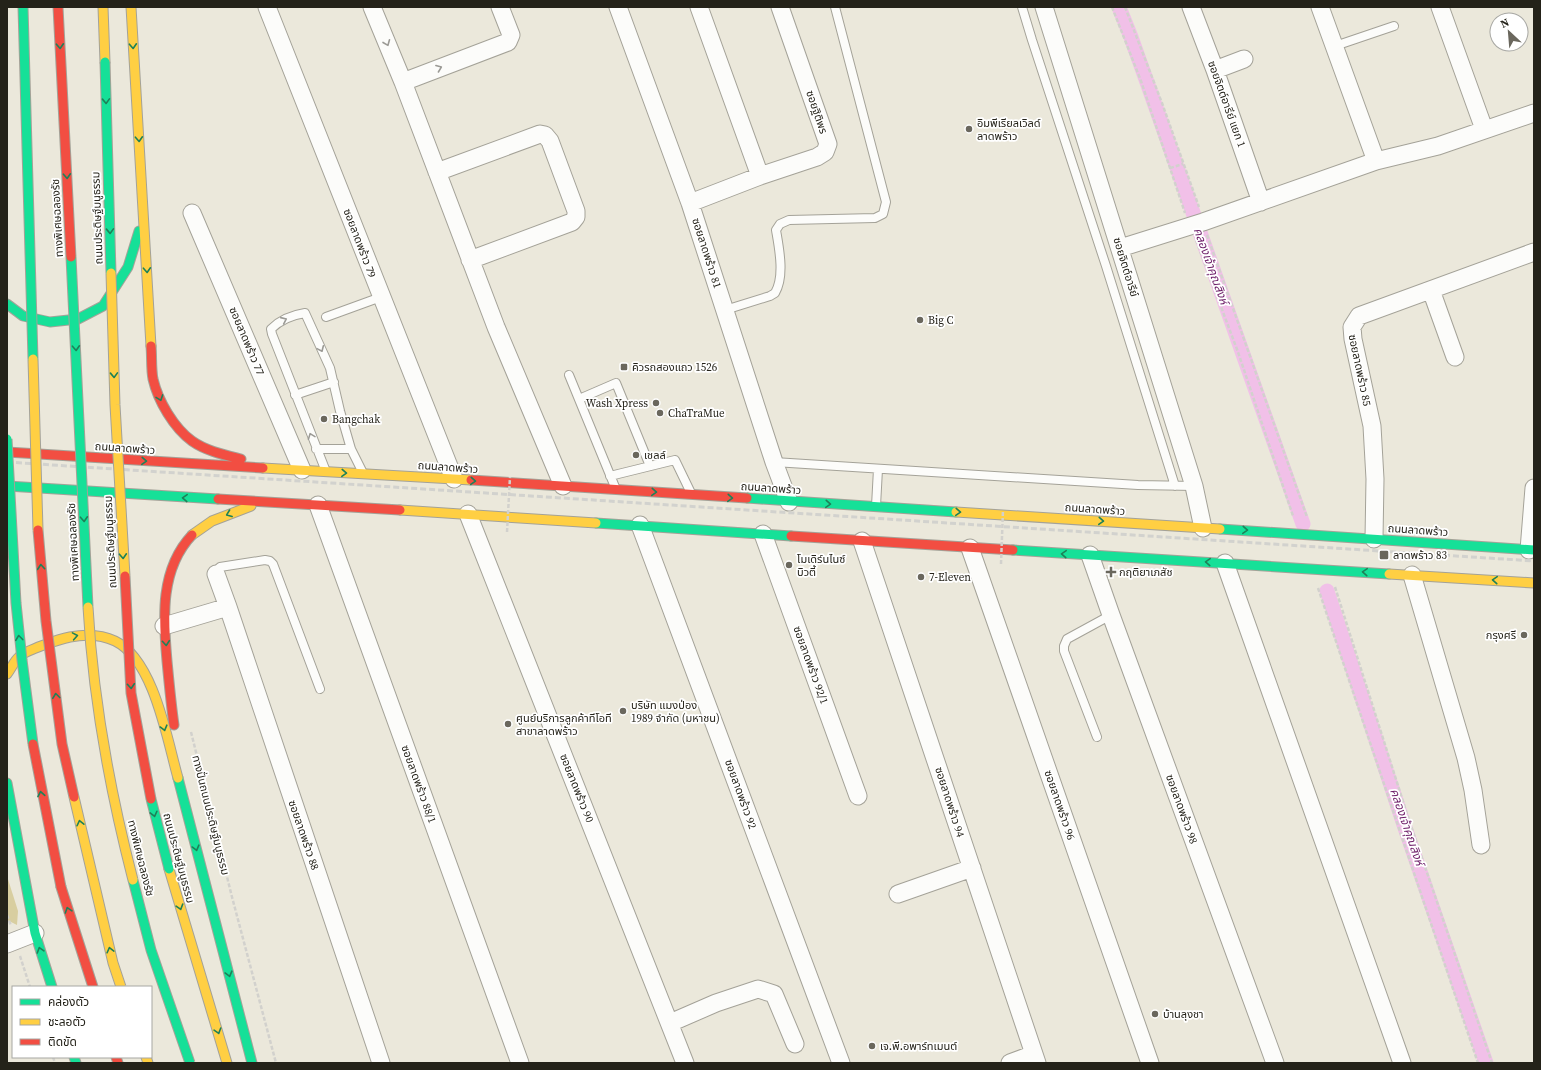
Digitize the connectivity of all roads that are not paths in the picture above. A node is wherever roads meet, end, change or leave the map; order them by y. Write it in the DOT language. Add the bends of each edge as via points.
graph roads {
  1 [pos="23,7"];
  2 [pos="58,7"];
  3 [pos="103,7"];
  4 [pos="131,7"];
  5 [pos="267,7"];
  6 [pos="372,7"];
  7 [pos="500,7"];
  8 [pos="618,7"];
  9 [pos="699,7"];
  10 [pos="780,7"];
  11 [pos="835,7"];
  12 [pos="1022,7"];
  13 [pos="1044,7"];
  14 [pos="1191,7"];
  15 [pos="1320,7"];
  16 [pos="1440,7"];
  17 [pos="1394,26"];
  18 [pos="1335,46"];
  19 [pos="1244,59"];
  20 [pos="1215,70"];
  21 [pos="402,82"];
  22 [pos="1534,113"];
  23 [pos="1484,130"];
  24 [pos="1376,161"];
  25 [pos="437,172"];
  26 [pos="760,176"];
  27 [pos="1261,202"];
  28 [pos="690,204"];
  29 [pos="192,213"];
  30 [pos="144,217"];
  31 [pos="1120,248"];
  32 [pos="1534,252"];
  33 [pos="470,260"];
  34 [pos="1431,290"];
  35 [pos="381,297"];
  36 [pos="7,304"];
  37 [pos="725,310"];
  38 [pos="326,318"];
  39 [pos="1455,357"];
  40 [pos="570,375"];
  41 [pos="334,382"];
  42 [pos="295,395"];
  43 [pos="579,399"];
  44 [pos="7,438"];
  45 [pos="316,449"];
  46 [pos="351,449"];
  47 [pos="7,452"];
  48 [pos="774,462"];
  49 [pos="650,466"];
  50 [pos="277,469"];
  51 [pos="878,469"];
  52 [pos="302,470"];
  53 [pos="326,472"];
  54 [pos="363,474"];
  55 [pos="610,476"];
  56 [pos="454,479"];
  57 [pos="7,486"];
  58 [pos="563,486"];
  59 [pos="1175,486"];
  60 [pos="1194,486"];
  61 [pos="1534,488"];
  62 [pos="616,489"];
  63 [pos="692,495"];
  64 [pos="266,502"];
  65 [pos="789,502"];
  66 [pos="318,505"];
  67 [pos="876,507"];
  68 [pos="468,514"];
  69 [pos="640,525"];
  70 [pos="1202,528"];
  71 [pos="763,534"];
  72 [pos="1374,539"];
  73 [pos="862,541"];
  74 [pos="970,548"];
  75 [pos="1532,550"];
  76 [pos="1090,555"];
  77 [pos="1225,563"];
  78 [pos="216,574"];
  79 [pos="1412,575"];
  80 [pos="1534,583"];
  81 [pos="228,607"];
  82 [pos="1111,615"];
  83 [pos="164,626"];
  84 [pos="7,674"];
  85 [pos="320,689"];
  86 [pos="1097,737"];
  87 [pos="8,774"];
  88 [pos="7,783"];
  89 [pos="9,794"];
  90 [pos="858,796"];
  91 [pos="183,797"];
  92 [pos="1481,845"];
  93 [pos="972,868"];
  94 [pos="898,894"];
  95 [pos="35,933"];
  96 [pos="7,944"];
  97 [pos="52,986"];
  98 [pos="93,986"];
  99 [pos="121,986"];
  100 [pos="670,1023"];
  101 [pos="795,1044"];
  102 [pos="1035,1058"];
  103 [pos="190,1063"];
  104 [pos="227,1063"];
  105 [pos="252,1063"];
  106 [pos="381,1063"];
  107 [pos="520,1063"];
  108 [pos="685,1063"];
  109 [pos="841,1063"];
  110 [pos="1010,1063"];
  111 [pos="1150,1063"];
  112 [pos="1275,1063"];
  113 [pos="1402,1063"];
  99 -- 1 [label="main road, one-way, bridge" via="113,963 62,744 46,621 37,520"];
  2 -- 103 [label="main road, ทางพิเศษฉลองรัช, one-way, bridge" via="90,639 105,753 123,842 151,950"];
  3 -- 104 [label="main road, ถนนประดิษฐ์มนูธรรม, one-way, bridge" via="115,405 131,693 149,791 169,869"];
  4 -- 30 [label="main road, one-way"];
  5 -- 35 [label="street, ซอยลาดพร้าว 79"];
  6 -- 21 [label="street, one-way"];
  21 -- 7 [label="street, one-way" via="508,42 511,35"];
  8 -- 28 [label="street, ซอยลาดพร้าว 81"];
  9 -- 26 [label="street"];
  10 -- 26 [label="street, ซอยฐิติพร" via="828,144 825,152 817,157"];
  11 -- 37 [label="lane" via="886,202 883,214 875,218 789,220 780,224 776,230 780,258 776,293"];
  12 -- 59 [label="lane"];
  13 -- 31 [label="street, ซอยจิตต์อารีย์"];
  14 -- 20 [label="street, ซอยจิตต์อารีย์ แยก 1"];
  15 -- 18 [label="street"];
  16 -- 23 [label="street"];
  17 -- 18 [label="lane"];
  18 -- 24 [label="street"];
  19 -- 20 [label="street"];
  20 -- 27 [label="street, ซอยจิตต์อารีย์ แยก 1"];
  21 -- 25 [label="street"];
  22 -- 23 [label="street"];
  23 -- 24 [label="street" via="1438,146"];
  24 -- 27 [label="street"];
  25 -- 33 [label="street"];
  25 -- 33 [label="street" via="540,134 545,135 550,141 576,217 572,222"];
  26 -- 28 [label="street, ซอยฐิติพร"];
  27 -- 31 [label="street"];
  28 -- 37 [label="street, ซอยลาดพร้าว 81"];
  29 -- 52 [label="street, ซอยลาดพร้าว 77"];
  30 -- 36 [label="main road" via="128,267 103,306 78,319 50,322 23,316"];
  30 -- 50 [label="main road, one-way" via="153,379 162,405 178,428 192,441 222,454"];
  31 -- 60 [label="street, ซอยจิตต์อารีย์"];
  32 -- 34 [label="street, ซอยลาดพร้าว 85"];
  33 -- 58 [label="street"];
  34 -- 39 [label="street"];
  34 -- 72 [label="street, ซอยลาดพร้าว 85" via="1359,316 1352,326 1352,339 1372,426 1375,480"];
  35 -- 38 [label="lane"];
  35 -- 56 [label="street, ซอยลาดพร้าว 79"];
  37 -- 48 [label="street, ซอยลาดพร้าว 81"];
  40 -- 43 [label="lane"];
  41 -- 42 [label="lane"];
  42 -- 41 [label="lane, one-way" via="271,330 278,322 295,315 305,313"];
  41 -- 46 [label="lane"];
  45 -- 42 [label="lane, one-way"];
  43 -- 49 [label="lane" via="616,383"];
  43 -- 55 [label="lane"];
  98 -- 44 [label="main road, one-way, bridge" via="61,887 36,767 18,626"];
  45 -- 46 [label="lane"];
  45 -- 53 [label="lane"];
  46 -- 54 [label="lane"];
  47 -- 50 [label="main road, ถนนลาดพร้าว, one-way" via="53,459"];
  48 -- 51 [label="lane"];
  48 -- 65 [label="street, ซอยลาดพร้าว 81"];
  49 -- 55 [label="lane"];
  49 -- 63 [label="lane" via="675,460"];
  50 -- 52 [label="main road, ถนนลาดพร้าว"];
  51 -- 59 [label="lane"];
  51 -- 67 [label="lane"];
  52 -- 53 [label="main road, ถนนลาดพร้าว"];
  53 -- 54 [label="main road, ถนนลาดพร้าว, one-way"];
  54 -- 56 [label="main road, ถนนลาดพร้าว"];
  55 -- 62 [label="lane"];
  56 -- 58 [label="main road, ถนนลาดพร้าว, one-way"];
  64 -- 57 [label="main road, one-way" via="102,489"];
  58 -- 62 [label="main road, ถนนลาดพร้าว"];
  59 -- 60 [label="lane"];
  60 -- 70 [label="street, ซอยจิตต์อารีย์"];
  61 -- 75 [label="street"];
  62 -- 63 [label="main road, ถนนลาดพร้าว, one-way"];
  63 -- 65 [label="main road, ถนนลาดพร้าว, one-way"];
  64 -- 66 [label="main road"];
  64 -- 83 [label="main road, one-way" via="222,516 192,535 179,552 168,576"];
  65 -- 67 [label="main road, ถนนลาดพร้าว, one-way"];
  66 -- 68 [label="main road"];
  66 -- 107 [label="street, ซอยลาดพร้าว 88/1"];
  67 -- 70 [label="main road, ถนนลาดพร้าว, one-way"];
  68 -- 69 [label="main road"];
  68 -- 100 [label="street, ซอยลาดพร้าว 90"];
  69 -- 71 [label="main road"];
  69 -- 109 [label="street, ซอยลาดพร้าว 92"];
  70 -- 72 [label="main road, ถนนลาดพร้าว, one-way"];
  71 -- 73 [label="main road"];
  71 -- 90 [label="street, ซอยลาดพร้าว 92/1"];
  72 -- 75 [label="main road, ถนนลาดพร้าว"];
  73 -- 74 [label="main road"];
  73 -- 93 [label="street, ซอยลาดพร้าว 94"];
  76 -- 74 [label="main road, one-way"];
  74 -- 111 [label="street, ซอยลาดพร้าว 96"];
  77 -- 76 [label="main road, one-way"];
  76 -- 82 [label="street, ซอยลาดพร้าว 98"];
  79 -- 77 [label="main road, one-way"];
  77 -- 113 [label="street"];
  78 -- 81 [label="street, ซอยลาดพร้าว 88"];
  78 -- 85 [label="lane" via="220,567 265,560 273,564"];
  80 -- 79 [label="main road, one-way"];
  79 -- 92 [label="street" via="1466,758"];
  81 -- 83 [label="street"];
  81 -- 106 [label="street, ซอยลาดพร้าว 88"];
  82 -- 86 [label="lane" via="1067,639 1064,646"];
  82 -- 112 [label="street, ซอยลาดพร้าว 98"];
  83 -- 91 [label="main road, one-way"];
  84 -- 91 [label="main road, one-way" via="20,656 59,639 97,634 121,644 136,659 147,678"];
  87 -- 89 [label="main road"];
  88 -- 89 [label="main road"];
  89 -- 95 [label="main road"];
  91 -- 105 [label="main road, one-way"];
  93 -- 94 [label="street"];
  93 -- 102 [label="street, ซอยลาดพร้าว 94"];
  95 -- 96 [label="street"];
  97 -- 95 [label="main road, one-way"];
  100 -- 101 [label="street" via="716,1003 758,989 774,994"];
  100 -- 108 [label="street, ซอยลาดพร้าว 90"];
  102 -- 110 [label="street"];
}
